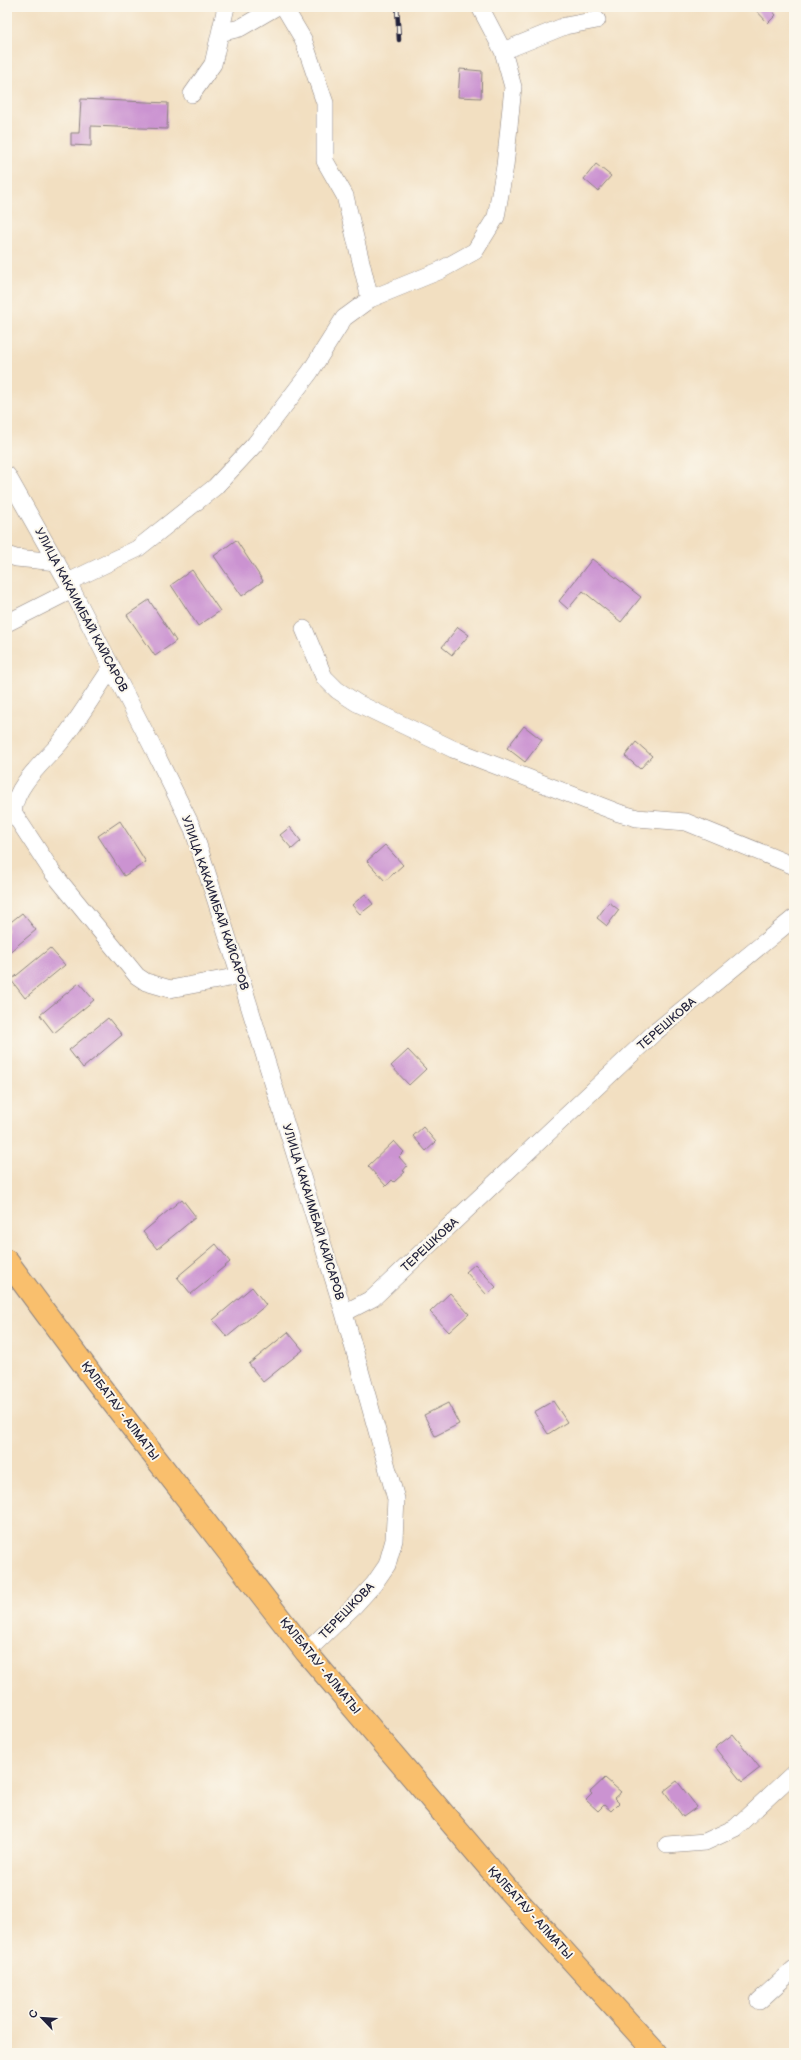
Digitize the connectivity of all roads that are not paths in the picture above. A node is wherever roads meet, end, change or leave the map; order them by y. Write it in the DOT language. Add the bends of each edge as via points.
graph roads {
  1 [pos="226,7"];
  2 [pos="276,7"];
  3 [pos="284,7"];
  4 [pos="480,7"];
  5 [pos="597,20"];
  6 [pos="220,33"];
  7 [pos="503,51"];
  8 [pos="192,94"];
  9 [pos="370,299"];
  10 [pos="7,475"];
  11 [pos="7,555"];
  12 [pos="57,562"];
  13 [pos="70,586"];
  14 [pos="7,623"];
  15 [pos="304,629"];
  16 [pos="112,667"];
  17 [pos="794,866"];
  18 [pos="794,918"];
  19 [pos="240,976"];
  20 [pos="7,1261"];
  21 [pos="344,1314"];
  22 [pos="306,1652"];
  23 [pos="794,1773"];
  24 [pos="667,1845"];
  25 [pos="794,1969"];
  26 [pos="759,2001"];
  27 [pos="656,2053"];
  1 -- 6 [label="street"];
  2 -- 6 [label="street" via="240,28"];
  3 -- 9 [label="street" via="303,39 325,103 325,161 345,196"];
  4 -- 7 [label="street"];
  5 -- 7 [label="street" via="565,26"];
  6 -- 8 [label="street" via="213,64"];
  7 -- 9 [label="street" via="513,87 505,166 496,217 475,252 439,271"];
  9 -- 13 [label="street" via="344,318 310,372 256,444 215,487 137,550"];
  10 -- 12 [label="street, УЛИЦА КАКАИМБАЙ КАЙСАРОВ"];
  11 -- 12 [label="street"];
  12 -- 13 [label="street, УЛИЦА КАКАИМБАЙ КАЙСАРОВ"];
  13 -- 14 [label="street"];
  13 -- 16 [label="street, УЛИЦА КАКАИМБАЙ КАЙСАРОВ"];
  15 -- 17 [label="street" via="324,677 337,690 370,710 453,749 619,814 686,822"];
  16 -- 19 [label="street, УЛИЦА КАКАИМБАЙ КАЙСАРОВ" via="193,829"];
  16 -- 19 [label="street" via="61,742 21,789 14,802 13,812 53,873 137,976 146,982 170,989"];
  18 -- 21 [label="street, ТЕРЕШКОВА" via="654,1033 373,1298"];
  19 -- 21 [label="street, УЛИЦА КАКАИМБАЙ КАЙСАРОВ"];
  20 -- 22 [label="highway, ҚАЛБАТАУ - АЛМАТЫ" via="96,1381"];
  21 -- 22 [label="street, ТЕРЕШКОВА" via="396,1500 394,1540 387,1565 374,1584"];
  22 -- 27 [label="highway, ҚАЛБАТАУ - АЛМАТЫ" via="509,1891"];
  23 -- 24 [label="street" via="735,1828 705,1842"];
  25 -- 26 [label="street"];
}
